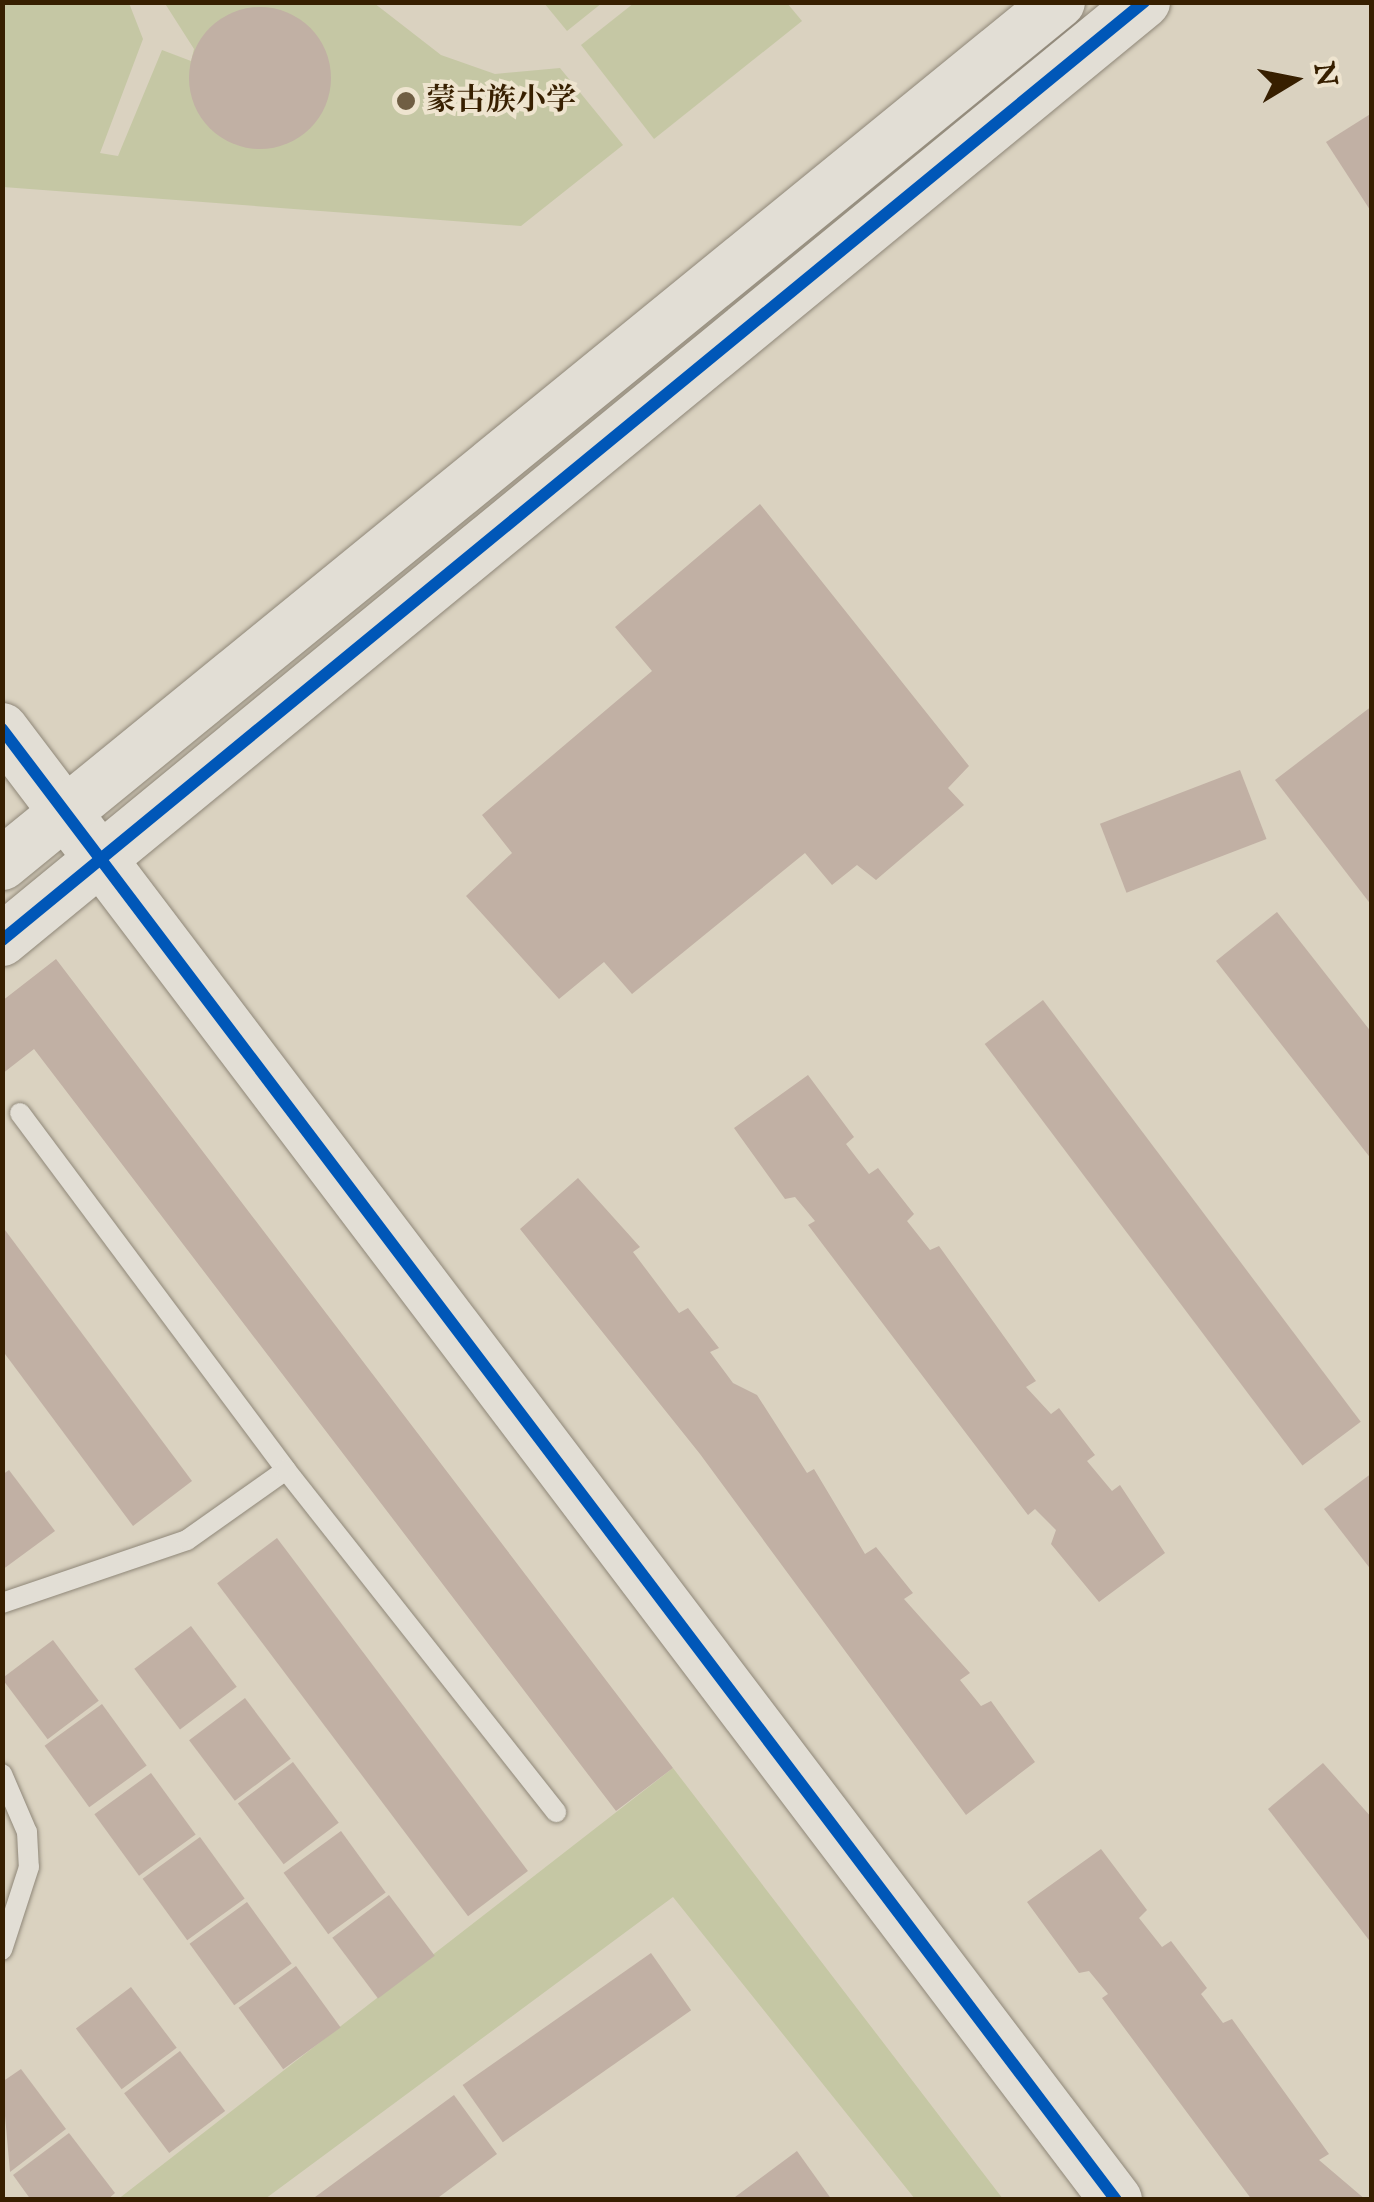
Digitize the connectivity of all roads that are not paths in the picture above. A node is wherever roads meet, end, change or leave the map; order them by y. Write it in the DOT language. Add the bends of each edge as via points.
graph roads {
  1 [pos="1059,2"];
  2 [pos="1144,2"];
  3 [pos="2,730"];
  4 [pos="66,814"];
  5 [pos="101,859"];
  6 [pos="2,864"];
  7 [pos="2,940"];
  8 [pos="20,1113"];
  9 [pos="286,1470"];
  10 [pos="2,1604"];
  11 [pos="2,1774"];
  12 [pos="556,1812"];
  13 [pos="2,1950"];
  14 [pos="1116,2200"];
  1 -- 4 [label="street"];
  2 -- 5 [label="street"];
  3 -- 4 [label="street"];
  4 -- 5 [label="street"];
  4 -- 6 [label="street"];
  5 -- 7 [label="street"];
  5 -- 14 [label="street"];
  8 -- 9 [label="lane"];
  9 -- 10 [label="lane" via="186,1540"];
  9 -- 12 [label="lane"];
  11 -- 13 [label="lane" via="27,1832 29,1867"];
}
